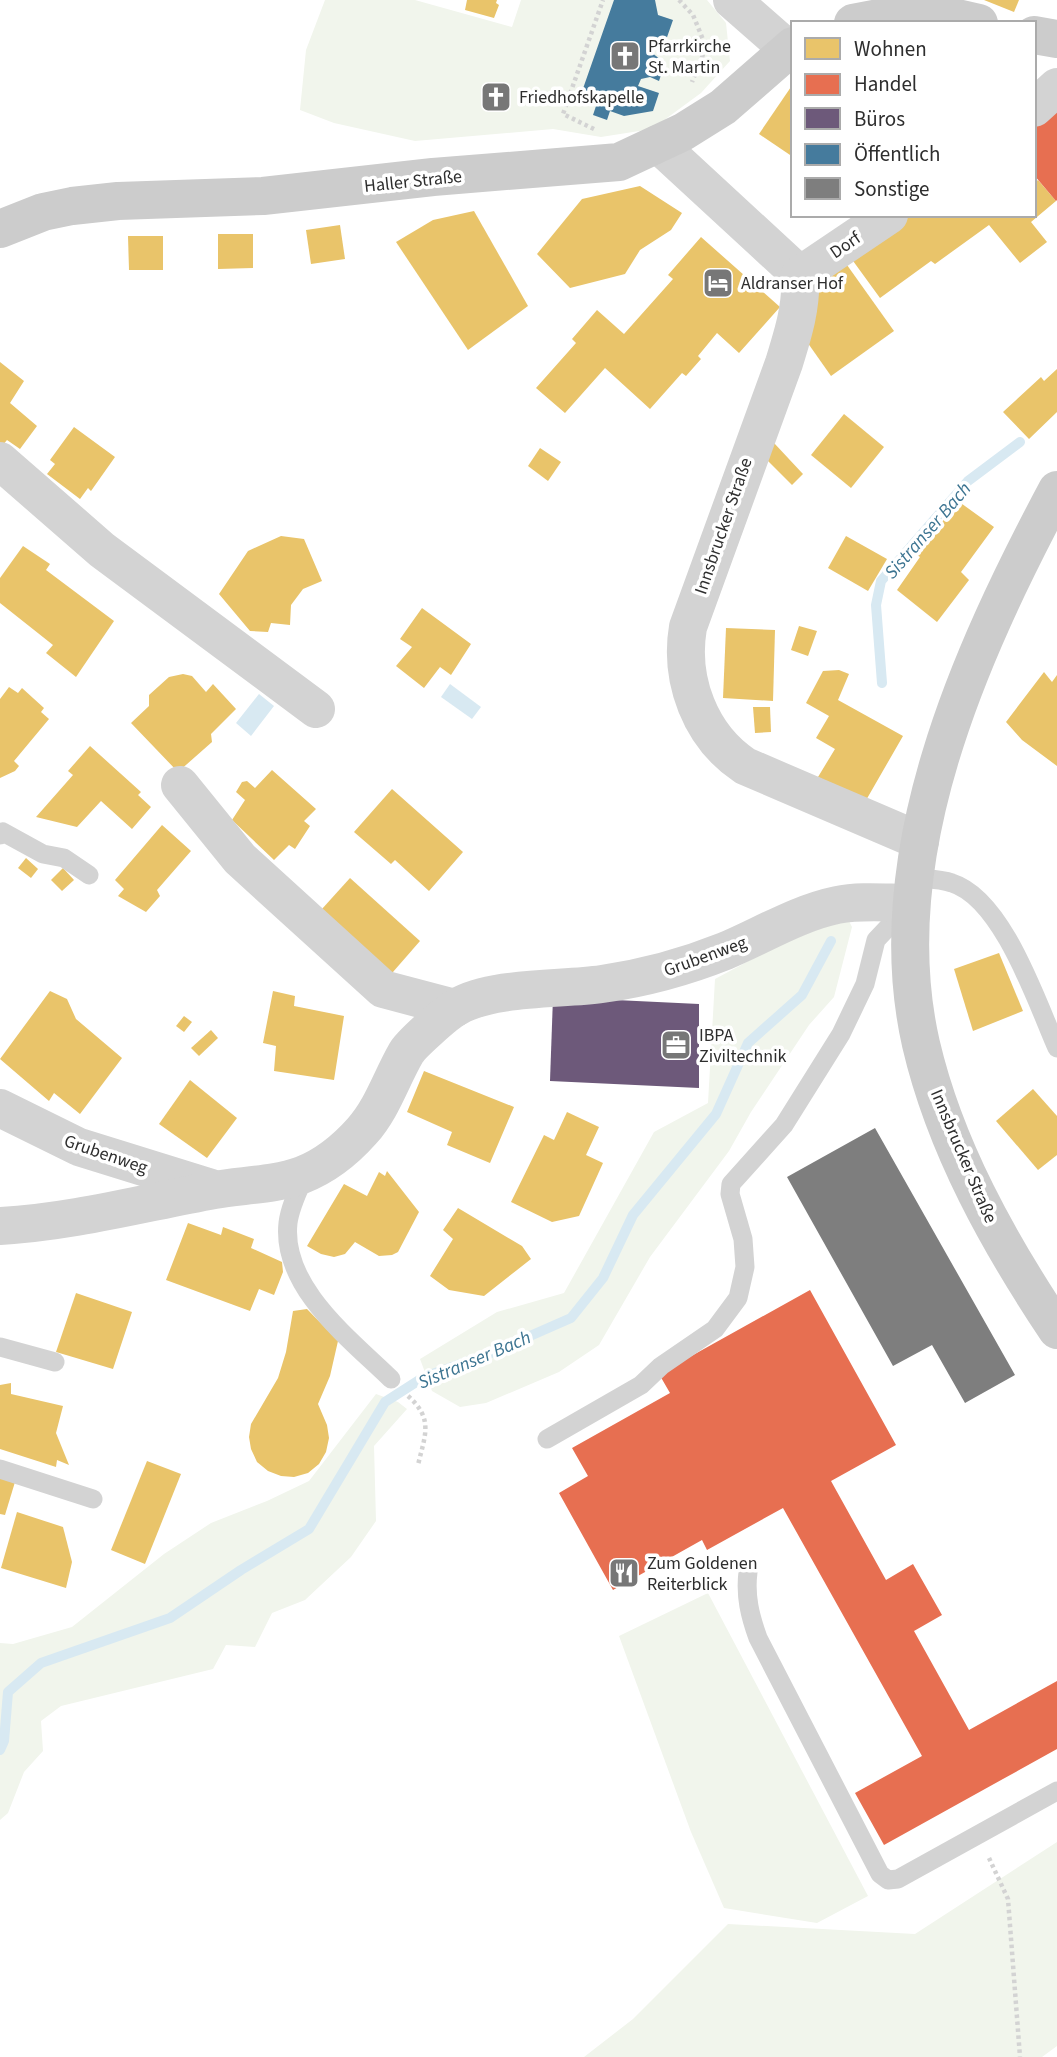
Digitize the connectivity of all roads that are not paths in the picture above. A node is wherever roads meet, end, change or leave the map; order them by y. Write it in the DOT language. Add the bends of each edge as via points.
graph roads {
  1 [pos="732,0"];
  2 [pos="863,21"];
  3 [pos="970,21"];
  4 [pos="1036,35"];
  5 [pos="1057,38"];
  6 [pos="790,47"];
  7 [pos="1057,87"];
  8 [pos="1036,106"];
  9 [pos="658,145"];
  10 [pos="886,217"];
  11 [pos="0,229"];
  12 [pos="800,275"];
  13 [pos="0,461"];
  14 [pos="1057,490"];
  15 [pos="316,709"];
  16 [pos="180,785"];
  17 [pos="0,835"];
  18 [pos="915,874"];
  19 [pos="89,875"];
  20 [pos="455,1008"];
  21 [pos="1057,1048"];
  22 [pos="0,1108"];
  23 [pos="306,1173"];
  24 [pos="216,1190"];
  25 [pos="0,1226"];
  26 [pos="1057,1330"];
  27 [pos="0,1347"];
  28 [pos="55,1362"];
  29 [pos="391,1379"];
  30 [pos="547,1440"];
  31 [pos="0,1469"];
  32 [pos="93,1499"];
  33 [pos="748,1572"];
  34 [pos="1057,1791"];
  1 -- 6 [label="street"];
  2 -- 3 [label="main road" via="934,13"];
  4 -- 5 [label="main road"];
  6 -- 9 [label="main road, Haller Straße" via="723,107"];
  7 -- 8 [label="street"];
  9 -- 11 [label="main road, Haller Straße" via="620,162 577,167 263,196 72,206"];
  9 -- 12 [label="street"];
  10 -- 12 [label="street, Dorf"];
  12 -- 18 [label="street, Innsbrucker Straße" via="793,333 688,627 687,681 707,726 736,760"];
  13 -- 15 [label="street" via="102,550"];
  14 -- 18 [label="main road, Innsbrucker Straße" via="1023,554 955,710 936,773"];
  16 -- 20 [label="street" via="240,859 383,989"];
  17 -- 19 [label="lane" via="3,832 43,854 64,858"];
  18 -- 20 [label="street, Grubenweg" via="675,970 503,993"];
  18 -- 21 [label="lane" via="971,893 991,915 1014,950"];
  18 -- 26 [label="main road, Innsbrucker Straße" via="912,986 932,1084 985,1210"];
  18 -- 30 [label="lane" via="876,940 865,984 841,1034 784,1125 731,1184 743,1239 744,1267 737,1298 715,1329 641,1385"];
  20 -- 23 [label="street, Grubenweg" via="407,1050 383,1100 361,1132 324,1164"];
  22 -- 24 [label="street, Grubenweg" via="79,1147"];
  23 -- 24 [label="street, Grubenweg" via="289,1180"];
  23 -- 29 [label="lane" via="288,1222 295,1269 323,1313"];
  24 -- 25 [label="street, Grubenweg"];
  27 -- 28 [label="lane"];
  31 -- 32 [label="lane"];
  33 -- 34 [label="lane" via="746,1588 758,1638 880,1874 888,1880 898,1880"];
}
